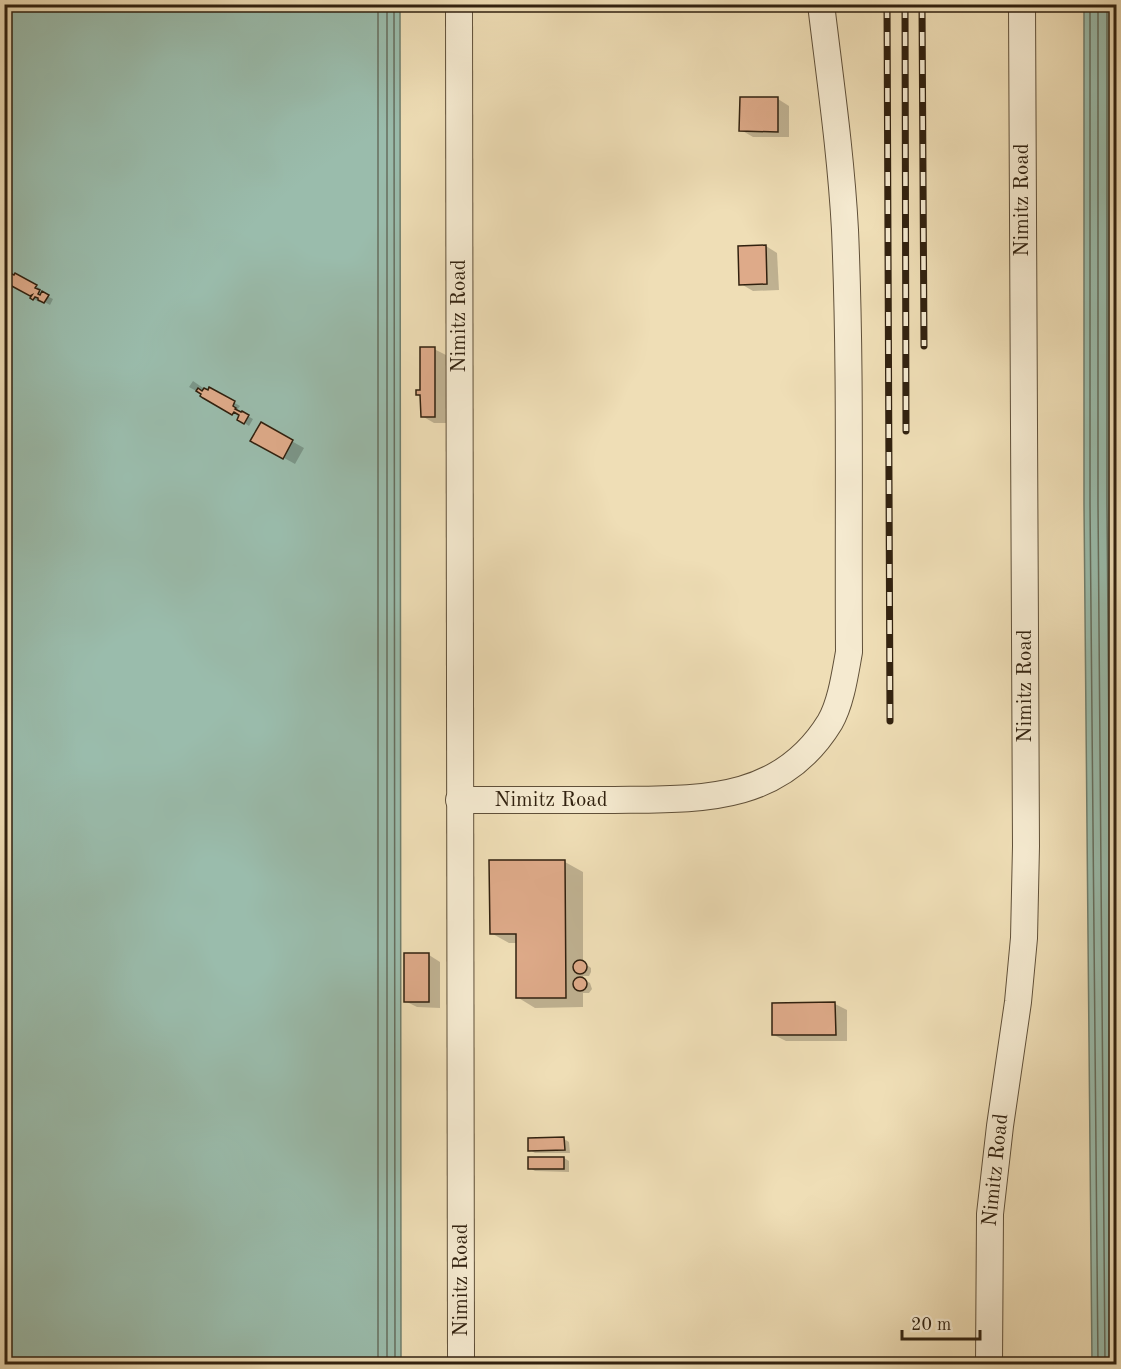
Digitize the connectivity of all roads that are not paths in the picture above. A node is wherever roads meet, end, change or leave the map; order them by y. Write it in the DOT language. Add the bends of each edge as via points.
graph roads {
  1 [pos="459,4"];
  2 [pos="821,4"];
  3 [pos="1022,4"];
  4 [pos="459,800"];
  5 [pos="461,1365"];
  6 [pos="989,1365"];
  1 -- 4 [label="street, Nimitz Road"];
  2 -- 4 [label="street, Nimitz Road" via="837,142 848,315 849,652 831,721 808,751 786,770 756,786 729,793 687,799"];
  3 -- 6 [label="street, Nimitz Road" via="1024,927 990,1214"];
  4 -- 5 [label="street, Nimitz Road"];
}
